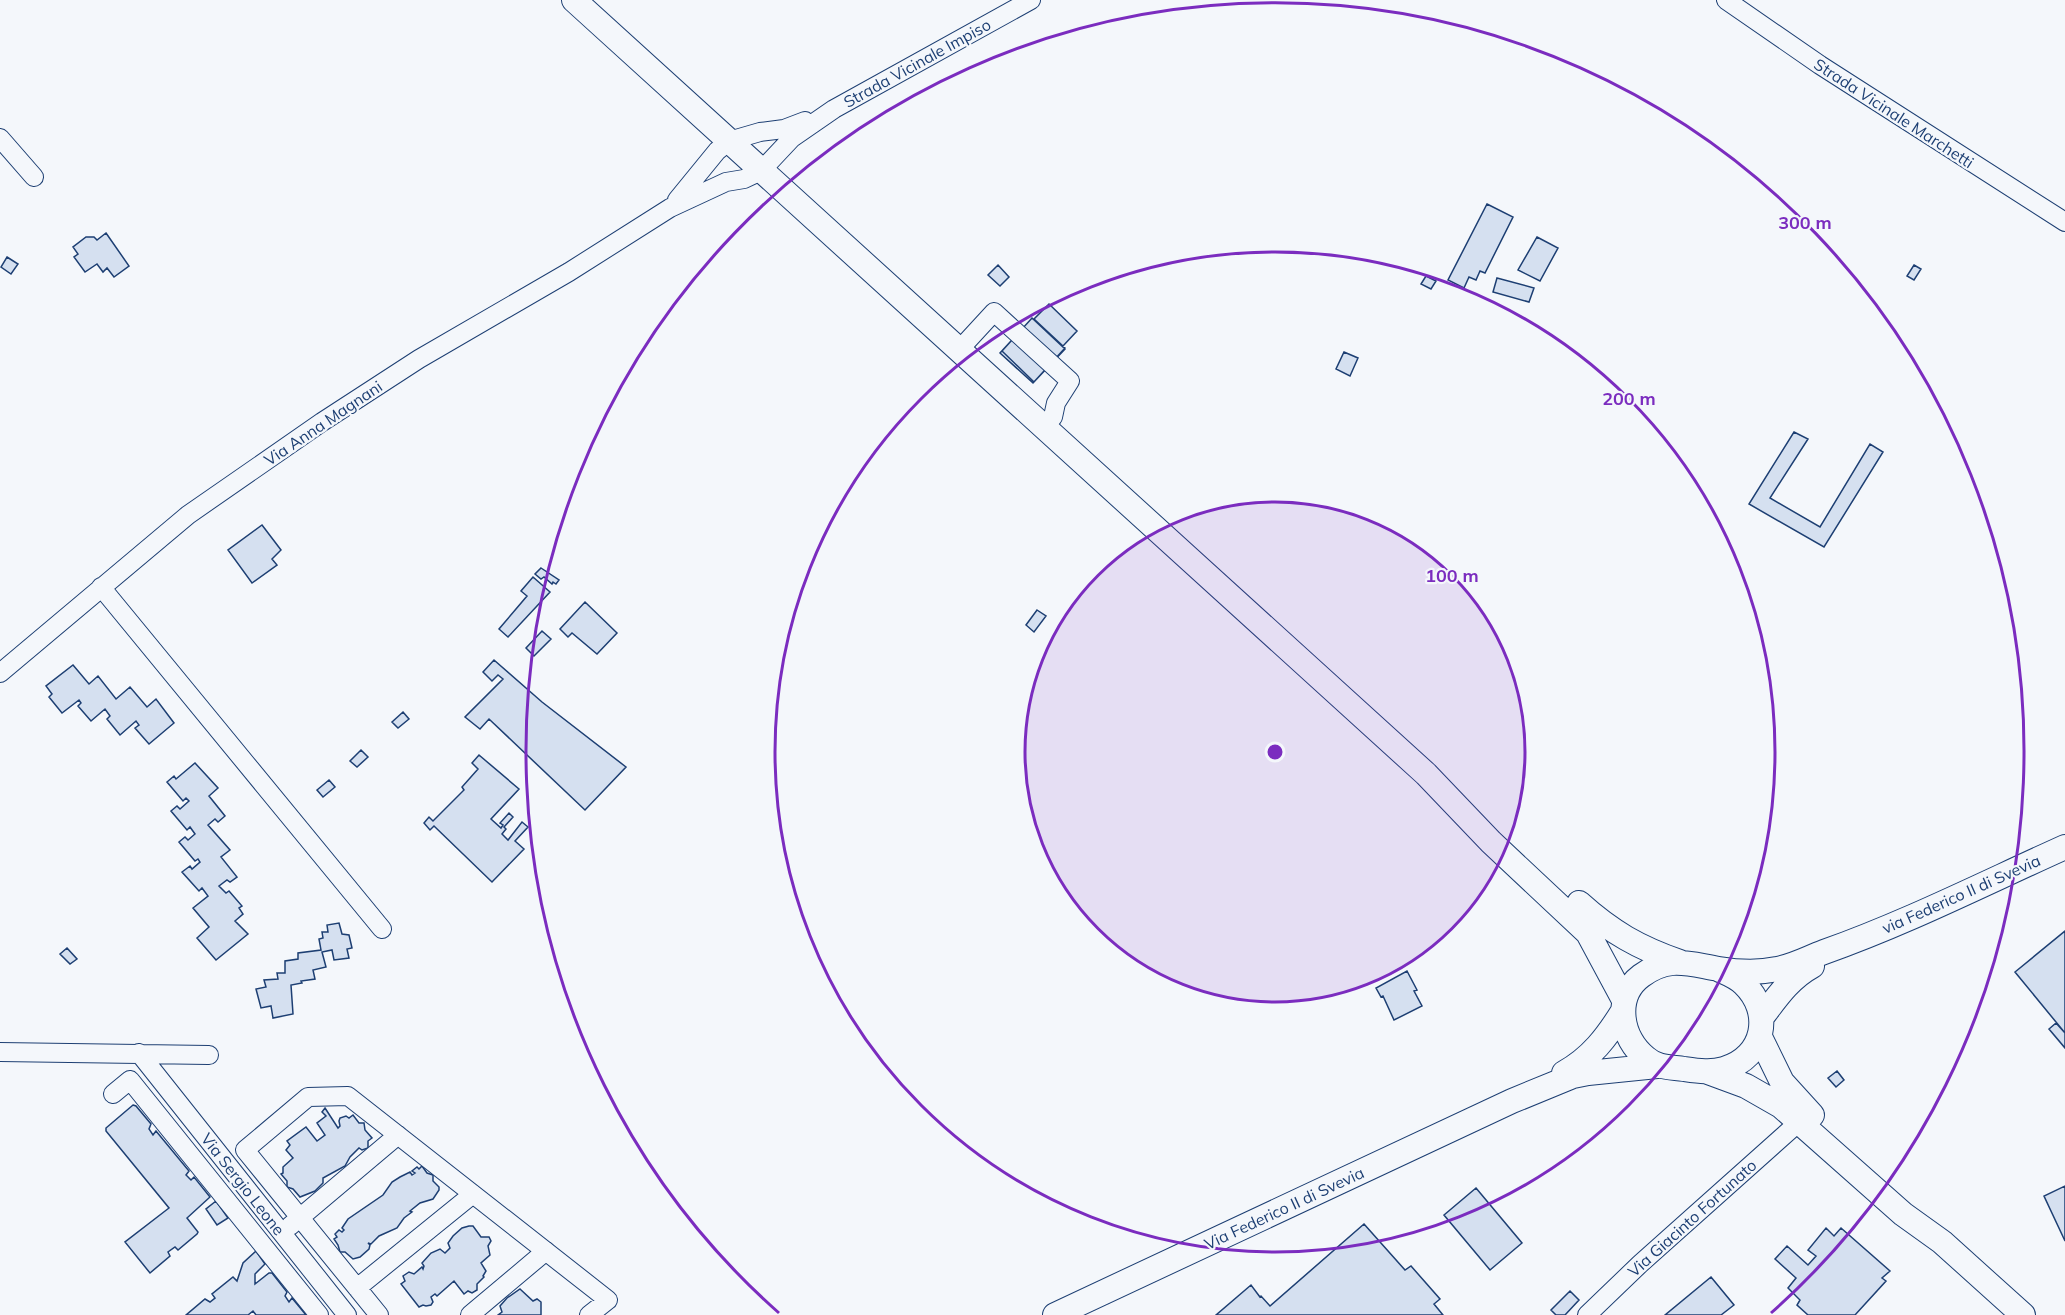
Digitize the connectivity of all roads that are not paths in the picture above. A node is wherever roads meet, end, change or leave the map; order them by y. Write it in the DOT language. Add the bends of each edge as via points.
graph roads {
  1 [pos="574,0"];
  2 [pos="1031,0"];
  3 [pos="1726,0"];
  4 [pos="834,109"];
  5 [pos="0,138"];
  6 [pos="729,141"];
  7 [pos="761,171"];
  8 [pos="34,177"];
  9 [pos="670,208"];
  10 [pos="2065,222"];
  11 [pos="959,351"];
  12 [pos="1044,427"];
  13 [pos="101,588"];
  14 [pos="0,673"];
  15 [pos="1426,774"];
  16 [pos="2065,847"];
  17 [pos="382,929"];
  18 [pos="1856,941"];
  19 [pos="1680,962"];
  20 [pos="1720,970"];
  21 [pos="1623,1005"];
  22 [pos="1761,1027"];
  23 [pos="0,1052"];
  24 [pos="139,1053"];
  25 [pos="209,1056"];
  26 [pos="1657,1066"];
  27 [pos="1708,1072"];
  28 [pos="113,1094"];
  29 [pos="1512,1101"];
  30 [pos="1799,1122"];
  31 [pos="398,1135"];
  32 [pos="472,1194"];
  33 [pos="300,1218"];
  34 [pos="282,1233"];
  35 [pos="1942,1242"];
  36 [pos="546,1251"];
  37 [pos="357,1288"];
  38 [pos="319,1315"];
  39 [pos="347,1315"];
  40 [pos="379,1315"];
  41 [pos="470,1315"];
  42 [pos="589,1315"];
  43 [pos="1055,1315"];
  44 [pos="1587,1315"];
  45 [pos="2023,1315"];
  1 -- 6 [label="main road"];
  2 -- 4 [label="street, Strada Vicinale Impiso"];
  3 -- 10 [label="street, Strada Vicinale Marchetti"];
  4 -- 6 [label="street" via="784,129"];
  4 -- 7 [label="street" via="792,138"];
  5 -- 8 [label="street"];
  6 -- 7 [label="main road"];
  6 -- 9 [label="street, Via Anna Magnani"];
  7 -- 9 [label="street, Via Anna Magnani"];
  7 -- 11 [label="main road"];
  9 -- 13 [label="street, Via Anna Magnani" via="322,422 188,515"];
  11 -- 12 [label="main road"];
  11 -- 12 [label="street" via="994,312 1003,320 1070,381"];
  12 -- 15 [label="main road"];
  13 -- 14 [label="street, Via Anna Magnani"];
  13 -- 17 [label="street"];
  15 -- 19 [label="main road" via="1501,830 1605,926 1639,946"];
  15 -- 21 [label="main road" via="1491,842 1588,933"];
  16 -- 18 [label="main road, via Federico II di Svevia"];
  18 -- 20 [label="main road" via="1778,969"];
  18 -- 22 [label="main road" via="1798,973 1785,986"];
  19 -- 20 [label="main road"];
  19 -- 21 [label="main road" via="1640,976"];
  20 -- 22 [label="main road" via="1744,984 1755,999"];
  21 -- 26 [label="main road" via="1630,1040"];
  21 -- 29 [label="main road" via="1600,1046 1584,1060"];
  22 -- 27 [label="main road" via="1757,1045 1744,1060"];
  22 -- 35 [label="main road" via="1782,1082 1794,1098 1910,1206"];
  23 -- 24 [label="street"];
  24 -- 25 [label="street"];
  24 -- 34 [label="street, Via Sergio Leone"];
  26 -- 27 [label="main road"];
  26 -- 29 [label="main road" via="1588,1073"];
  27 -- 30 [label="main road" via="1760,1092"];
  28 -- 38 [label="street" via="130,1080"];
  29 -- 43 [label="main road, Via Federico II di Svevia"];
  30 -- 35 [label="main road"];
  30 -- 44 [label="street, Via Giacinto Fortunato"];
  31 -- 32 [label="street"];
  31 -- 33 [label="street"];
  31 -- 33 [label="street" via="348,1096 308,1097 244,1150"];
  32 -- 36 [label="street"];
  32 -- 37 [label="street"];
  33 -- 34 [label="street"];
  33 -- 37 [label="street"];
  34 -- 39 [label="street, Via Sergio Leone"];
  35 -- 45 [label="main road"];
  36 -- 41 [label="street"];
  36 -- 42 [label="street" via="608,1300"];
  37 -- 40 [label="street"];
}
